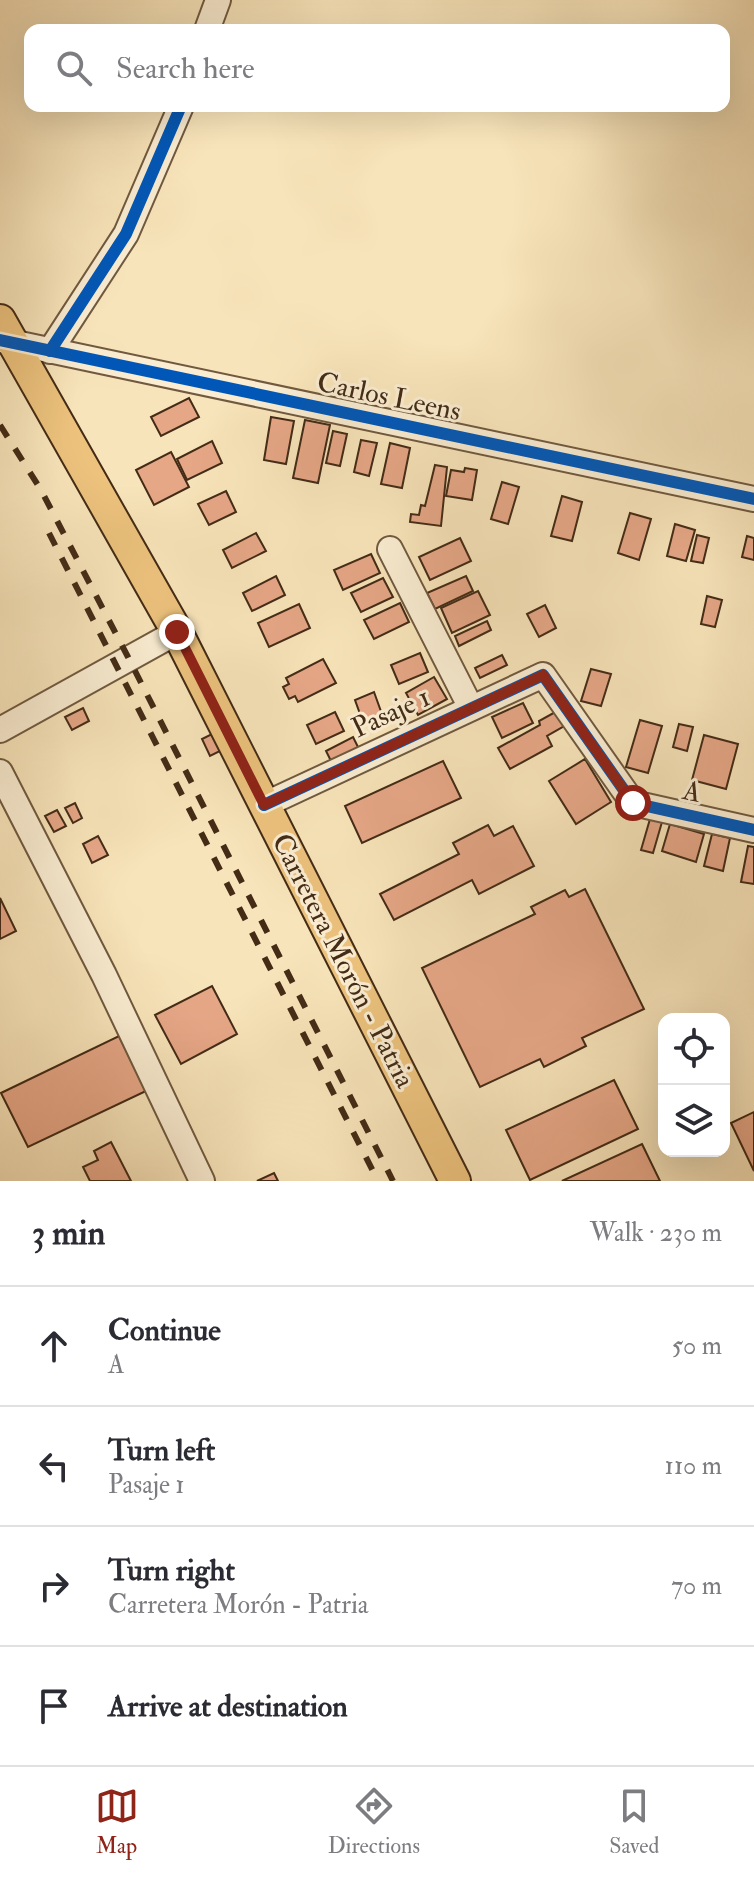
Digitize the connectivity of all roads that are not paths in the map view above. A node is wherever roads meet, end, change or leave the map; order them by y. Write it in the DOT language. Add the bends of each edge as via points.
graph roads {
  1 [pos="218,0"];
  2 [pos="209,24"];
  3 [pos="178,112"];
  4 [pos="5,334"];
  5 [pos="50,351"];
  6 [pos="754,499"];
  7 [pos="390,549"];
  8 [pos="177,632"];
  9 [pos="543,675"];
  10 [pos="471,708"];
  11 [pos="0,730"];
  12 [pos="0,772"];
  13 [pos="264,805"];
  14 [pos="754,830"];
  15 [pos="202,1181"];
  16 [pos="455,1181"];
  1 -- 2 [label="street"];
  3 -- 5 [label="street" via="126,234"];
  4 -- 5 [label="street, Carlos Leens"];
  4 -- 8 [label="main road, Carretera Morón - Patria"];
  5 -- 6 [label="street, Carlos Leens"];
  7 -- 10 [label="street"];
  8 -- 11 [label="street"];
  8 -- 13 [label="main road, Carretera Morón - Patria"];
  9 -- 10 [label="street, Pasaje 1"];
  9 -- 14 [label="street, A" via="633,803"];
  10 -- 13 [label="street, Pasaje 1"];
  12 -- 15 [label="street"];
  13 -- 16 [label="main road, Carretera Morón - Patria"];
}
